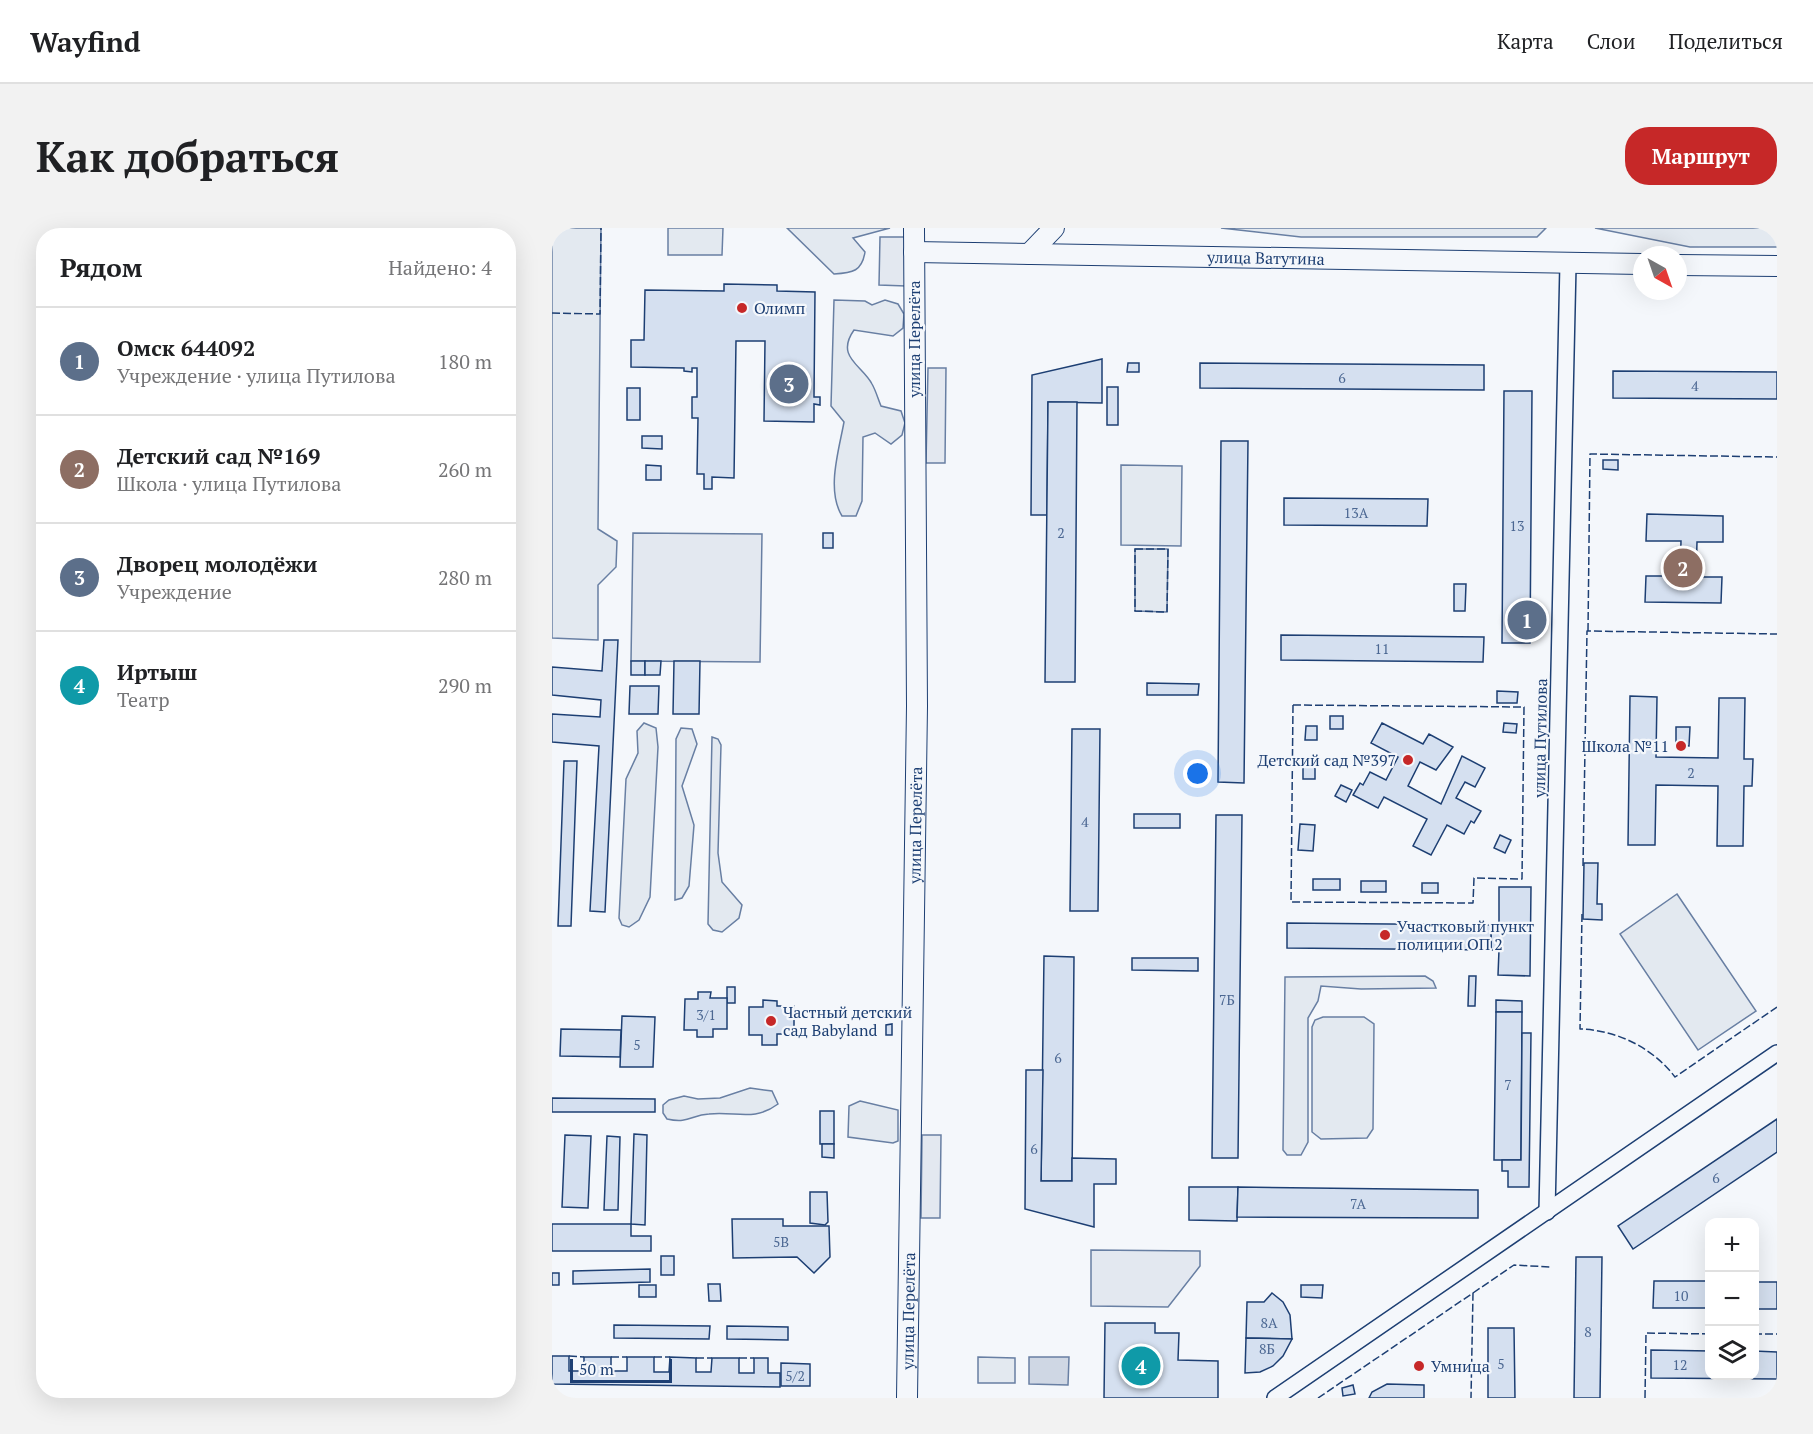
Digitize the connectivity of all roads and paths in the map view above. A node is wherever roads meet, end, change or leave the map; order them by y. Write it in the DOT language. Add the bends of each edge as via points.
graph roads {
  1 [pos="914,228"];
  2 [pos="1054,228"];
  3 [pos="914,252"];
  4 [pos="1029,254"];
  5 [pos="1568,264"];
  6 [pos="1633,264"];
  7 [pos="1687,265"];
  8 [pos="1777,266"];
  9 [pos="1777,1053"];
  10 [pos="1547,1212"];
  11 [pos="907,1398"];
  12 [pos="1275,1398"];
  1 -- 3 [label="main road"];
  2 -- 4 [label="main road"];
  3 -- 4 [label="main road, улица Ватутина"];
  3 -- 11 [label="main road, улица Перелёта" via="916,706"];
  4 -- 5 [label="main road, улица Ватутина"];
  5 -- 6 [label="main road, улица Ватутина"];
  5 -- 10 [label="street, улица Путилова"];
  7 -- 8 [label="main road"];
  9 -- 10 [label="street"];
  10 -- 12 [label="street"];
}
